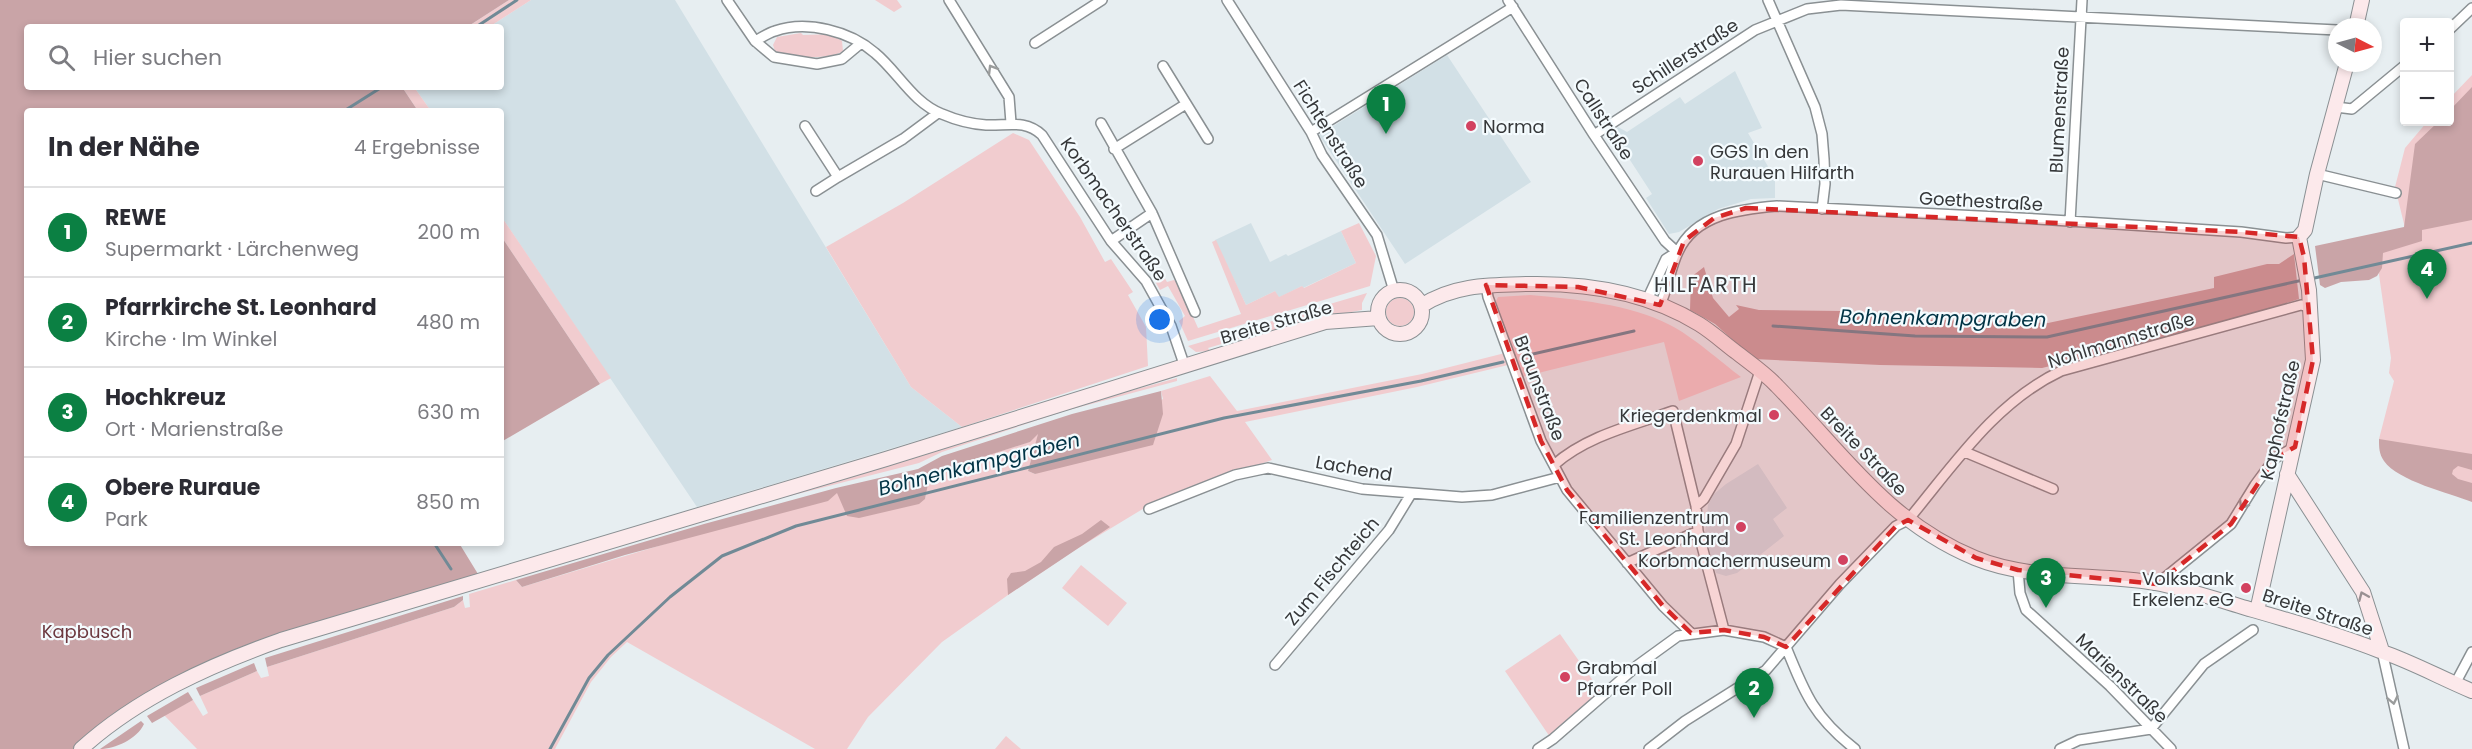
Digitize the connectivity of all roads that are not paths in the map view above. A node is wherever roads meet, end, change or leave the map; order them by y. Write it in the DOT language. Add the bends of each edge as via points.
graph roads {
  1 [pos="727,0"];
  2 [pos="949,0"];
  3 [pos="1102,0"];
  4 [pos="1768,0"];
  5 [pos="2082,0"];
  6 [pos="2362,0"];
  7 [pos="1232,1"];
  8 [pos="1511,3"];
  9 [pos="2472,8"];
  10 [pos="2081,18"];
  11 [pos="2358,18"];
  12 [pos="1777,22"];
  13 [pos="2454,25"];
  14 [pos="2328,30"];
  15 [pos="755,41"];
  16 [pos="1035,43"];
  17 [pos="860,44"];
  18 [pos="1163,66"];
  19 [pos="2400,69"];
  20 [pos="2345,72"];
  21 [pos="1186,104"];
  22 [pos="2336,107"];
  23 [pos="938,113"];
  24 [pos="1011,123"];
  25 [pos="1101,123"];
  26 [pos="805,126"];
  27 [pos="1311,132"];
  28 [pos="1594,135"];
  29 [pos="1208,139"];
  30 [pos="1114,149"];
  31 [pos="2317,174"];
  32 [pos="838,177"];
  33 [pos="816,191"];
  34 [pos="2396,193"];
  35 [pos="1822,209"];
  36 [pos="1152,213"];
  37 [pos="2070,222"];
  38 [pos="2299,237"];
  39 [pos="1111,241"];
  40 [pos="1677,252"];
  41 [pos="1486,285"];
  42 [pos="1394,291"];
  43 [pos="1647,300"];
  44 [pos="1660,305"];
  45 [pos="1421,306"];
  46 [pos="2311,307"];
  47 [pos="1195,312"];
  48 [pos="1379,318"];
  49 [pos="1185,368"];
  50 [pos="1760,371"];
  51 [pos="2295,447"];
  52 [pos="1965,452"];
  53 [pos="1554,465"];
  54 [pos="2287,474"];
  55 [pos="1560,477"];
  56 [pos="2054,489"];
  57 [pos="1411,494"];
  58 [pos="1696,506"];
  59 [pos="1149,509"];
  60 [pos="1908,520"];
  61 [pos="1698,531"];
  62 [pos="1627,563"];
  63 [pos="2018,570"];
  64 [pos="2157,584"];
  65 [pos="2257,611"];
  66 [pos="1724,630"];
  67 [pos="2253,630"];
  68 [pos="1691,633"];
  69 [pos="1786,647"];
  70 [pos="2382,651"];
  71 [pos="2472,652"];
  72 [pos="1275,665"];
  73 [pos="2455,684"];
  74 [pos="2472,691"];
  75 [pos="2151,729"];
  76 [pos="81,749"];
  77 [pos="1538,749"];
  78 [pos="1649,749"];
  79 [pos="1855,749"];
  80 [pos="2060,749"];
  81 [pos="2171,749"];
  82 [pos="2404,749"];
  1 -- 15 [label="street"];
  24 -- 2 [label="street, one-way" via="1009,97"];
  3 -- 16 [label="street"];
  4 -- 12 [label="street"];
  5 -- 10 [label="street, Blumenstraße"];
  6 -- 11 [label="main road"];
  7 -- 27 [label="street, Fichtenstraße"];
  8 -- 27 [label="street"];
  8 -- 28 [label="street, Callstraße"];
  9 -- 13 [label="street"];
  10 -- 12 [label="street, Schillerstraße" via="1841,5 1807,9"];
  10 -- 14 [label="street, Schillerstraße"];
  10 -- 37 [label="street, Blumenstraße"];
  12 -- 28 [label="street, Schillerstraße" via="1755,30"];
  12 -- 35 [label="street" via="1815,107 1822,134"];
  15 -- 17 [label="street, Korbmacherstraße" via="776,30 797,28 825,29"];
  15 -- 17 [label="street" via="774,57 817,64 842,59"];
  17 -- 23 [label="street, Korbmacherstraße" via="875,53 921,101"];
  18 -- 21 [label="street"];
  19 -- 22 [label="street" via="2352,109"];
  20 -- 22 [label="main road"];
  21 -- 29 [label="street"];
  21 -- 30 [label="street"];
  22 -- 31 [label="main road"];
  23 -- 24 [label="street, Korbmacherstraße" via="966,123"];
  23 -- 32 [label="street" via="903,139"];
  24 -- 39 [label="street, Korbmacherstraße" via="1034,127 1042,135"];
  25 -- 30 [label="street"];
  26 -- 32 [label="street"];
  27 -- 42 [label="street, Fichtenstraße" via="1322,155 1382,243"];
  28 -- 40 [label="street, Callstraße" via="1665,241"];
  30 -- 36 [label="street"];
  31 -- 34 [label="street"];
  31 -- 38 [label="main road" via="2305,230"];
  32 -- 33 [label="street"];
  35 -- 37 [label="street, Goethestraße"];
  35 -- 40 [label="street, Goethestraße" via="1777,206 1727,212 1695,230"];
  36 -- 39 [label="street"];
  36 -- 47 [label="street"];
  37 -- 38 [label="street, Goethestraße"];
  38 -- 46 [label="main road, Kaphofstraße"];
  39 -- 49 [label="street, Korbmacherstraße" via="1146,281 1171,326"];
  40 -- 43 [label="street, Goethestraße" via="1666,259"];
  40 -- 44 [label="street, Goethestraße"];
  41 -- 43 [label="main road, Breite Straße" via="1578,287"];
  41 -- 45 [label="main road, Breite Straße" via="1458,289"];
  41 -- 53 [label="street, Braunstraße" via="1541,441"];
  42 -- 45 [label="main road" via="1410,292"];
  42 -- 48 [label="main road" via="1381,303"];
  43 -- 44 [label="main road, Breite Straße"];
  44 -- 50 [label="main road, Breite Straße" via="1700,324"];
  45 -- 48 [label="main road" via="1419,323 1406,333 1390,331"];
  46 -- 51 [label="main road, Kaphofstraße" via="2313,360"];
  46 -- 52 [label="street, Nohlmannstraße" via="2301,305 2061,371 2011,403"];
  48 -- 49 [label="main road, Breite Straße" via="1325,322"];
  49 -- 76 [label="main road, Breite Straße" via="281,640 195,675 128,712"];
  50 -- 58 [label="street" via="1736,444 1704,500"];
  50 -- 60 [label="main road, Breite Straße" via="1868,487"];
  51 -- 54 [label="main road, Kaphofstraße"];
  51 -- 64 [label="street, one-way" via="2274,458 2231,524"];
  52 -- 56 [label="street"];
  52 -- 60 [label="street, Nohlmannstraße"];
  53 -- 55 [label="street, Braunstraße"];
  53 -- 58 [label="street" via="1597,439 1673,411"];
  54 -- 65 [label="main road, Kaphofstraße"];
  70 -- 54 [label="main road, one-way" via="2363,592"];
  55 -- 57 [label="street, Lachend" via="1492,495"];
  55 -- 62 [label="street, Braunstraße"];
  57 -- 59 [label="street, Lachend" via="1362,489 1268,468 1235,475"];
  57 -- 72 [label="street, Zum Fischteich" via="1383,538"];
  58 -- 61 [label="street"];
  60 -- 63 [label="main road, Breite Straße" via="1976,558"];
  60 -- 69 [label="street, Nohlmannstraße" via="1888,534"];
  61 -- 62 [label="street"];
  61 -- 66 [label="street"];
  62 -- 68 [label="street, Braunstraße"];
  63 -- 64 [label="main road, Breite Straße"];
  63 -- 75 [label="street, Marienstraße" via="2026,610"];
  64 -- 65 [label="main road, Breite Straße"];
  65 -- 70 [label="main road, Breite Straße"];
  66 -- 68 [label="street"];
  66 -- 69 [label="street" via="1764,637"];
  67 -- 75 [label="street" via="2204,664"];
  68 -- 77 [label="street" via="1661,646"];
  69 -- 78 [label="street, Nohlmannstraße" via="1766,670 1685,721"];
  69 -- 79 [label="street" via="1807,698 1831,729"];
  70 -- 73 [label="main road, Breite Straße"];
  70 -- 82 [label="street, one-way"];
  71 -- 73 [label="street"];
  73 -- 74 [label="main road, Breite Straße"];
  75 -- 80 [label="street" via="2079,740"];
  75 -- 81 [label="street, Marienstraße"];
}
